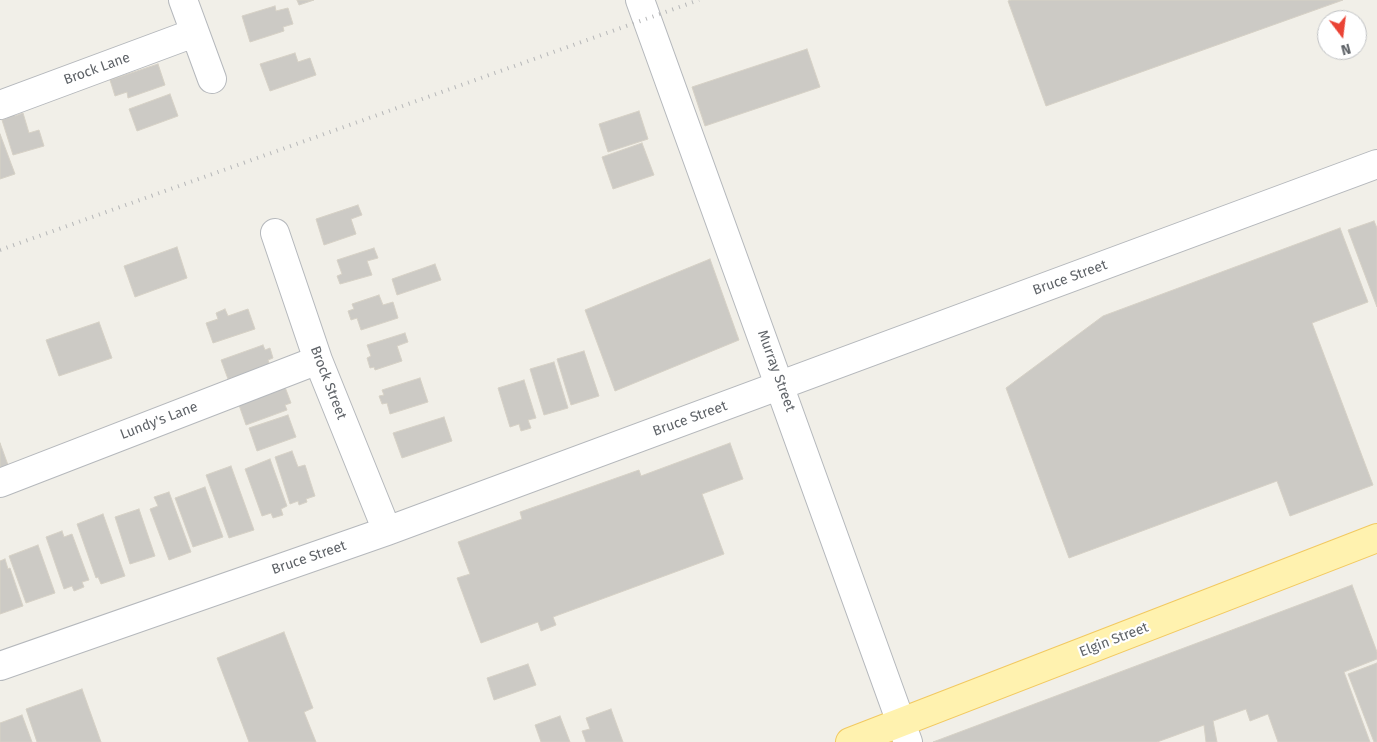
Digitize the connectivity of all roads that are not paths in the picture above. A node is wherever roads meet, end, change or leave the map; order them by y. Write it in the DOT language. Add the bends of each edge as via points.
graph roads {
  1 [pos="183,0"];
  2 [pos="640,0"];
  3 [pos="194,33"];
  4 [pos="212,80"];
  5 [pos="0,104"];
  6 [pos="1377,164"];
  7 [pos="275,232"];
  8 [pos="318,360"];
  9 [pos="781,385"];
  10 [pos="0,483"];
  11 [pos="387,531"];
  12 [pos="1377,538"];
  13 [pos="0,666"];
  14 [pos="905,733"];
  15 [pos="850,742"];
  1 -- 3 [label="street"];
  2 -- 9 [label="street, Murray Street"];
  3 -- 4 [label="street"];
  3 -- 5 [label="street, Brock Lane"];
  6 -- 9 [label="street, Bruce Street"];
  7 -- 8 [label="street, Brock Street"];
  8 -- 10 [label="street, Lundy's Lane"];
  8 -- 11 [label="street, Brock Street"];
  9 -- 11 [label="street, Bruce Street"];
  9 -- 14 [label="street, Murray Street"];
  11 -- 13 [label="street, Bruce Street"];
  12 -- 14 [label="main road, Elgin Street"];
  14 -- 15 [label="main road, Elgin Street"];
}
